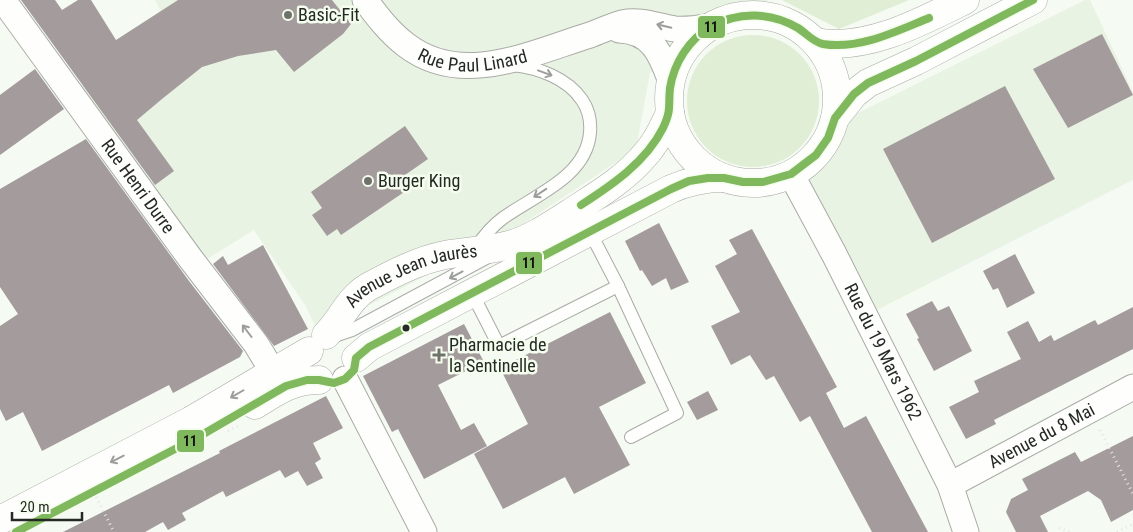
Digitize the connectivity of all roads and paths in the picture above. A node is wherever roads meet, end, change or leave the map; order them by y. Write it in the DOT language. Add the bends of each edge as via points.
graph roads {
  1 [pos="365,0"];
  2 [pos="965,0"];
  3 [pos="1032,0"];
  4 [pos="5,11"];
  5 [pos="712,26"];
  6 [pos="601,31"];
  7 [pos="815,42"];
  8 [pos="498,64"];
  9 [pos="671,82"];
  10 [pos="670,113"];
  11 [pos="835,118"];
  12 [pos="791,174"];
  13 [pos="724,178"];
  14 [pos="590,232"];
  15 [pos="515,243"];
  16 [pos="474,250"];
  17 [pos="618,286"];
  18 [pos="472,293"];
  19 [pos="324,341"];
  20 [pos="273,372"];
  21 [pos="340,372"];
  22 [pos="1133,387"];
  23 [pos="1090,409"];
  24 [pos="631,437"];
  25 [pos="950,485"];
  26 [pos="1133,494"];
  27 [pos="0,520"];
  28 [pos="1133,524"];
  29 [pos="1059,528"];
  30 [pos="16,532"];
  31 [pos="424,532"];
  32 [pos="966,532"];
  33 [pos="1070,532"];
  34 [pos="1117,532"];
  1 -- 8 [label="street, Rue Paul Linard" via="398,38 429,58 464,66"];
  2 -- 7 [label="main road" via="879,37 838,45"];
  3 -- 11 [label="main road" via="868,83 854,94"];
  20 -- 4 [label="street, Rue Henri Durre, one-way" via="256,344"];
  5 -- 6 [label="street, Rue Paul Linard, one-way" via="680,29 633,22"];
  5 -- 7 [label="main road" via="738,17 766,16 793,25"];
  5 -- 9 [label="main road" via="685,49"];
  6 -- 8 [label="street, Rue Paul Linard"];
  6 -- 9 [label="street, Rue Paul Linard" via="632,31 649,40 660,55"];
  7 -- 11 [label="main road" via="827,59 834,78"];
  8 -- 16 [label="lane, one-way" via="532,69 566,83 584,103 590,119 590,135 585,152 570,172 503,218"];
  9 -- 10 [label="main road"];
  10 -- 13 [label="main road" via="685,149 699,163"];
  10 -- 15 [label="main road, Avenue Jean Jaurès" via="651,148 626,174 541,231"];
  11 -- 12 [label="main road" via="822,147"];
  12 -- 13 [label="main road" via="763,182"];
  12 -- 25 [label="street, Rue du 19 Mars 1962"];
  13 -- 14 [label="main road, Avenue Jean Jaurès" via="698,179 679,185"];
  14 -- 17 [label="lane"];
  14 -- 18 [label="main road, Avenue Jean Jaurès"];
  15 -- 16 [label="main road, Avenue Jean Jaurès"];
  15 -- 19 [label="lane, Avenue Jean Jaurès, one-way" via="352,330"];
  16 -- 19 [label="main road, Avenue Jean Jaurès" via="425,260 367,288 350,303"];
  17 -- 18 [label="lane" via="499,346"];
  17 -- 24 [label="lane" via="677,412"];
  18 -- 21 [label="main road, Avenue Jean Jaurès" via="369,347"];
  19 -- 20 [label="main road, Avenue Jean Jaurès"];
  19 -- 21 [label="main road" via="345,338 355,350"];
  19 -- 21 [label="main road" via="309,367 313,374"];
  20 -- 27 [label="main road, Avenue Jean Jaurès, one-way" via="190,422"];
  21 -- 30 [label="main road, Avenue Jean Jaurès" via="286,386 200,436"];
  21 -- 31 [label="street"];
  22 -- 23 [label="street, Avenue du 8 Mai"];
  23 -- 25 [label="street, Avenue du 8 Mai"];
  23 -- 26 [label="path"];
  25 -- 32 [label="street, Rue du 19 Mars 1962"];
  28 -- 34 [label="path"];
  29 -- 33 [label="path"];
}
